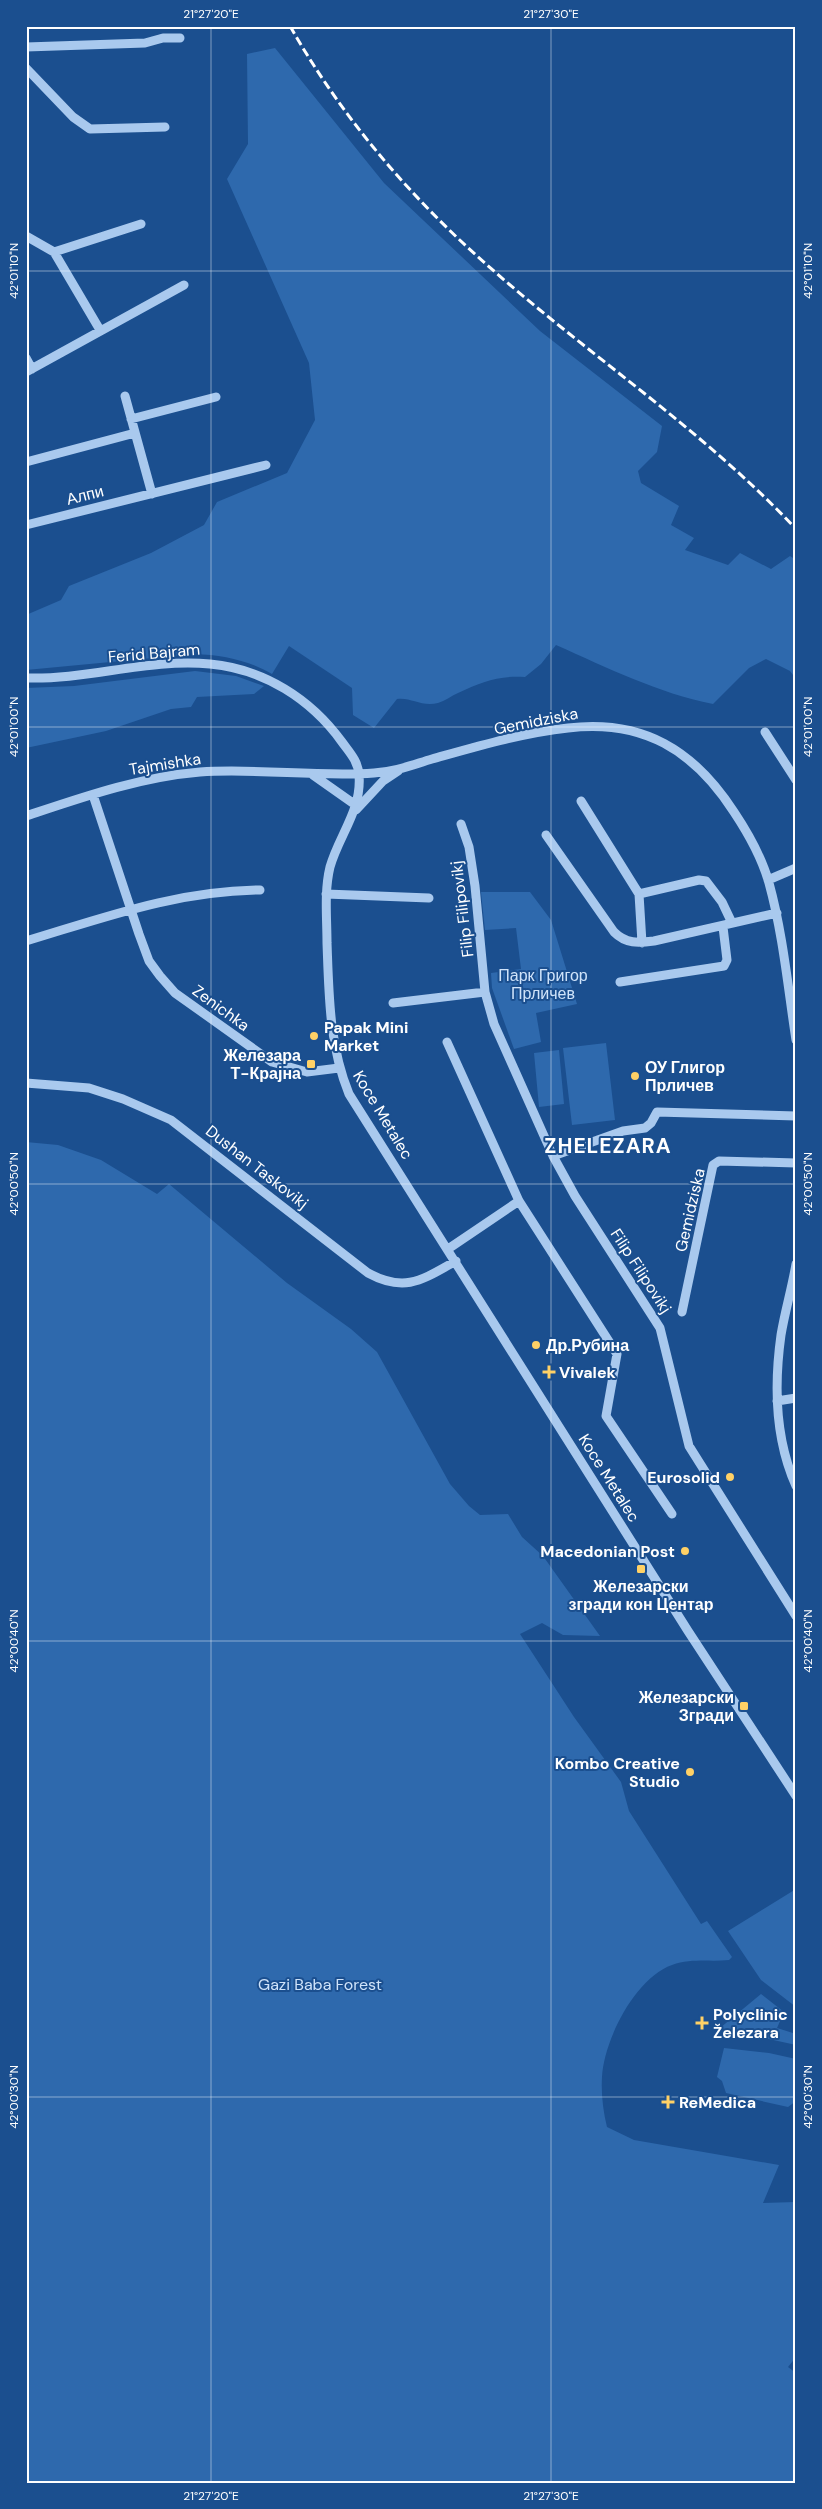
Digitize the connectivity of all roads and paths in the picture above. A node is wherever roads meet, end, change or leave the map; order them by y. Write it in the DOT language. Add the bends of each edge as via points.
graph roads {
  1 [pos="180,38"];
  2 [pos="26,47"];
  3 [pos="26,68"];
  4 [pos="165,127"];
  5 [pos="141,224"];
  6 [pos="26,236"];
  7 [pos="54,252"];
  8 [pos="184,285"];
  9 [pos="100,330"];
  10 [pos="26,358"];
  11 [pos="29,370"];
  12 [pos="125,396"];
  13 [pos="216,397"];
  14 [pos="131,419"];
  15 [pos="135,433"];
  16 [pos="26,462"];
  17 [pos="266,465"];
  18 [pos="152,494"];
  19 [pos="26,525"];
  20 [pos="26,678"];
  21 [pos="765,732"];
  22 [pos="400,770"];
  23 [pos="359,773"];
  24 [pos="312,775"];
  25 [pos="796,780"];
  26 [pos="93,795"];
  27 [pos="581,801"];
  28 [pos="356,808"];
  29 [pos="26,816"];
  30 [pos="461,824"];
  31 [pos="546,835"];
  32 [pos="796,868"];
  33 [pos="768,880"];
  34 [pos="260,890"];
  35 [pos="326,894"];
  36 [pos="639,894"];
  37 [pos="429,898"];
  38 [pos="132,909"];
  39 [pos="777,913"];
  40 [pos="732,923"];
  41 [pos="723,927"];
  42 [pos="26,940"];
  43 [pos="642,943"];
  44 [pos="620,982"];
  45 [pos="486,992"];
  46 [pos="393,1003"];
  47 [pos="796,1040"];
  48 [pos="447,1042"];
  49 [pos="339,1068"];
  50 [pos="26,1083"];
  51 [pos="796,1116"];
  52 [pos="554,1156"];
  53 [pos="796,1163"];
  54 [pos="519,1201"];
  55 [pos="448,1249"];
  56 [pos="456,1261"];
  57 [pos="796,1264"];
  58 [pos="682,1312"];
  59 [pos="796,1398"];
  60 [pos="777,1401"];
  61 [pos="796,1486"];
  62 [pos="672,1514"];
  63 [pos="796,1616"];
  64 [pos="793,1784"];
  65 [pos="796,1796"];
  1 -- 2 [label="street" via="146,43"];
  3 -- 4 [label="street" via="72,117 90,129"];
  5 -- 7 [label="street"];
  6 -- 7 [label="street"];
  7 -- 9 [label="street"];
  8 -- 9 [label="street"];
  9 -- 11 [label="street"];
  10 -- 11 [label="street"];
  12 -- 14 [label="street"];
  13 -- 14 [label="street"];
  14 -- 15 [label="street"];
  15 -- 16 [label="street"];
  15 -- 18 [label="street"];
  17 -- 18 [label="street, Алпи"];
  18 -- 19 [label="street, Алпи"];
  20 -- 23 [label="street, Ferid Bajram" via="197,663 245,670 288,690 314,709 356,761"];
  21 -- 25 [label="street"];
  22 -- 23 [label="street, Gemidziska"];
  22 -- 28 [label="street"];
  22 -- 33 [label="street, Gemidziska" via="432,759 566,728 631,729 667,743 709,777 744,828"];
  23 -- 24 [label="street, Tajmishka"];
  23 -- 28 [label="street, Koce Metalec"];
  24 -- 26 [label="street, Tajmishka" via="264,771 199,772"];
  24 -- 28 [label="street"];
  26 -- 29 [label="street, Tajmishka"];
  26 -- 38 [label="street, Zenichka"];
  27 -- 36 [label="street"];
  28 -- 35 [label="street, Koce Metalec" via="331,867"];
  30 -- 45 [label="street, Filip Filipovikj" via="469,847 475,886"];
  31 -- 43 [label="street" via="614,932 625,940"];
  32 -- 33 [label="street"];
  33 -- 39 [label="street, Gemidziska"];
  34 -- 38 [label="street" via="182,896"];
  35 -- 37 [label="street"];
  35 -- 49 [label="street, Koce Metalec" via="328,998"];
  36 -- 40 [label="street" via="706,881 722,902"];
  36 -- 43 [label="street"];
  38 -- 42 [label="street"];
  38 -- 49 [label="street, Zenichka" via="149,961 175,993 272,1062 307,1072"];
  39 -- 40 [label="street"];
  39 -- 47 [label="street, Gemidziska"];
  40 -- 41 [label="street"];
  41 -- 43 [label="street"];
  41 -- 44 [label="street" via="727,960 724,966"];
  45 -- 46 [label="street"];
  45 -- 52 [label="street, Filip Filipovikj" via="494,1024"];
  48 -- 54 [label="street, Koce Metalec"];
  49 -- 55 [label="street, Koce Metalec" via="349,1094"];
  50 -- 56 [label="street, Dushan Taskovikj" via="89,1088 171,1120 362,1268 384,1281 412,1282"];
  51 -- 52 [label="street" via="657,1112 645,1128 623,1131"];
  52 -- 63 [label="street, Filip Filipovikj" via="575,1196 660,1328 689,1446"];
  53 -- 58 [label="street, Gemidziska" via="719,1161 713,1165"];
  54 -- 55 [label="street"];
  54 -- 62 [label="street, Koce Metalec" via="617,1354 606,1416"];
  55 -- 56 [label="street, Koce Metalec"];
  56 -- 64 [label="street, Koce Metalec" via="676,1613"];
  57 -- 60 [label="street" via="781,1335"];
  59 -- 60 [label="street"];
  60 -- 61 [label="street" via="786,1458"];
  64 -- 65 [label="street, Koce Metalec"];
}
